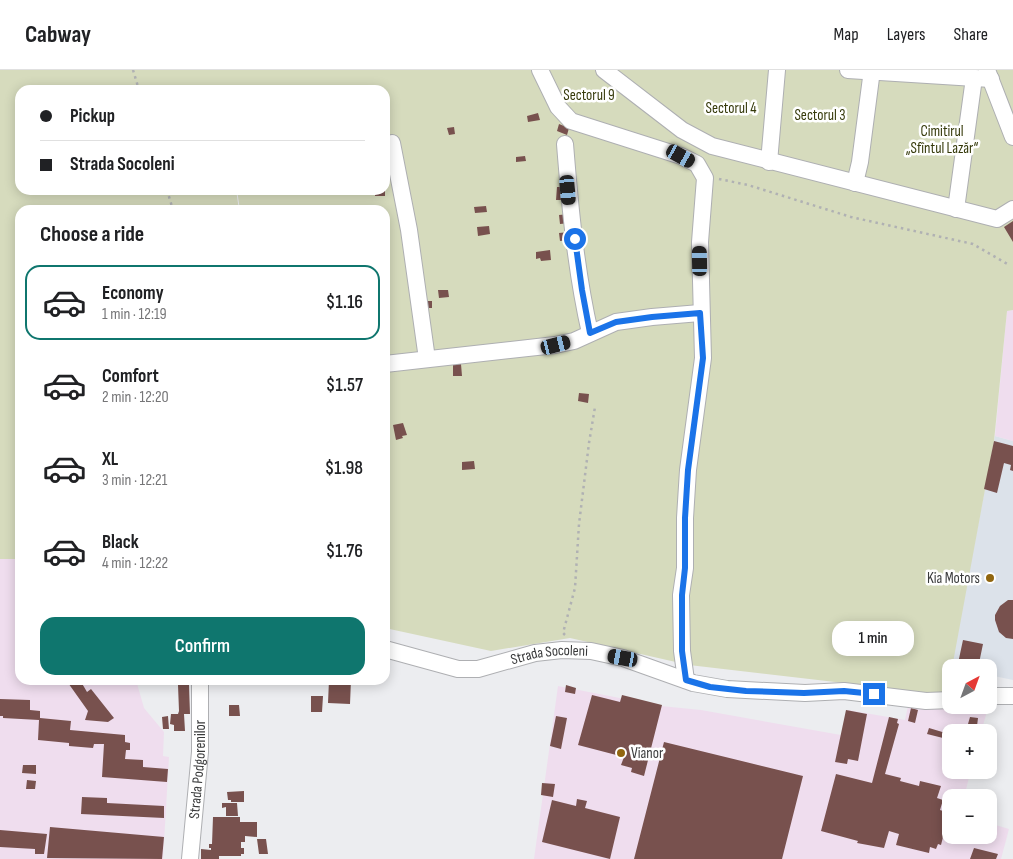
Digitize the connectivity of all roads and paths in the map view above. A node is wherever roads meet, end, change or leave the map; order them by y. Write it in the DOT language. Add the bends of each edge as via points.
graph roads {
  1 [pos="133,70"];
  2 [pos="540,70"];
  3 [pos="604,70"];
  4 [pos="777,70"];
  5 [pos="848,70"];
  6 [pos="872,71"];
  7 [pos="984,76"];
  8 [pos="138,85"];
  9 [pos="1013,137"];
  10 [pos="392,142"];
  11 [pos="564,144"];
  12 [pos="769,162"];
  13 [pos="705,178"];
  14 [pos="854,183"];
  15 [pos="956,209"];
  16 [pos="1013,209"];
  17 [pos="1009,265"];
  18 [pos="700,313"];
  19 [pos="590,333"];
  20 [pos="427,359"];
  21 [pos="390,363"];
  22 [pos="595,407"];
  23 [pos="390,650"];
  24 [pos="576,650"];
  25 [pos="686,680"];
  26 [pos="200,685"];
  27 [pos="998,696"];
  28 [pos="1013,696"];
  29 [pos="942,700"];
  30 [pos="190,859"];
  1 -- 8 [label="path"];
  2 -- 13 [label="street" via="558,107 571,122 681,156 697,164"];
  3 -- 12 [label="street" via="690,136 712,146"];
  4 -- 12 [label="street"];
  5 -- 6 [label="street"];
  6 -- 7 [label="street"];
  6 -- 14 [label="street" via="860,162"];
  7 -- 9 [label="street"];
  7 -- 15 [label="street"];
  10 -- 20 [label="street" via="409,230"];
  11 -- 19 [label="street" via="570,206"];
  12 -- 14 [label="street"];
  13 -- 17 [label="path" via="748,185 851,217 972,244"];
  13 -- 18 [label="street" via="700,242"];
  14 -- 15 [label="street"];
  15 -- 16 [label="street" via="997,219"];
  18 -- 19 [label="street" via="616,322"];
  18 -- 25 [label="street" via="703,358 688,470 682,595 682,651"];
  19 -- 20 [label="street" via="556,345"];
  20 -- 21 [label="street"];
  22 -- 24 [label="path" via="575,588 563,633"];
  23 -- 24 [label="street, Strada Socoleni" via="458,668 478,669 536,653"];
  24 -- 25 [label="street, Strada Socoleni" via="623,658"];
  25 -- 29 [label="street, Strada Socoleni" via="710,687 746,691 844,691"];
  26 -- 30 [label="street, Strada Podgorenilor" via="200,752"];
  27 -- 28 [label="street"];
}
